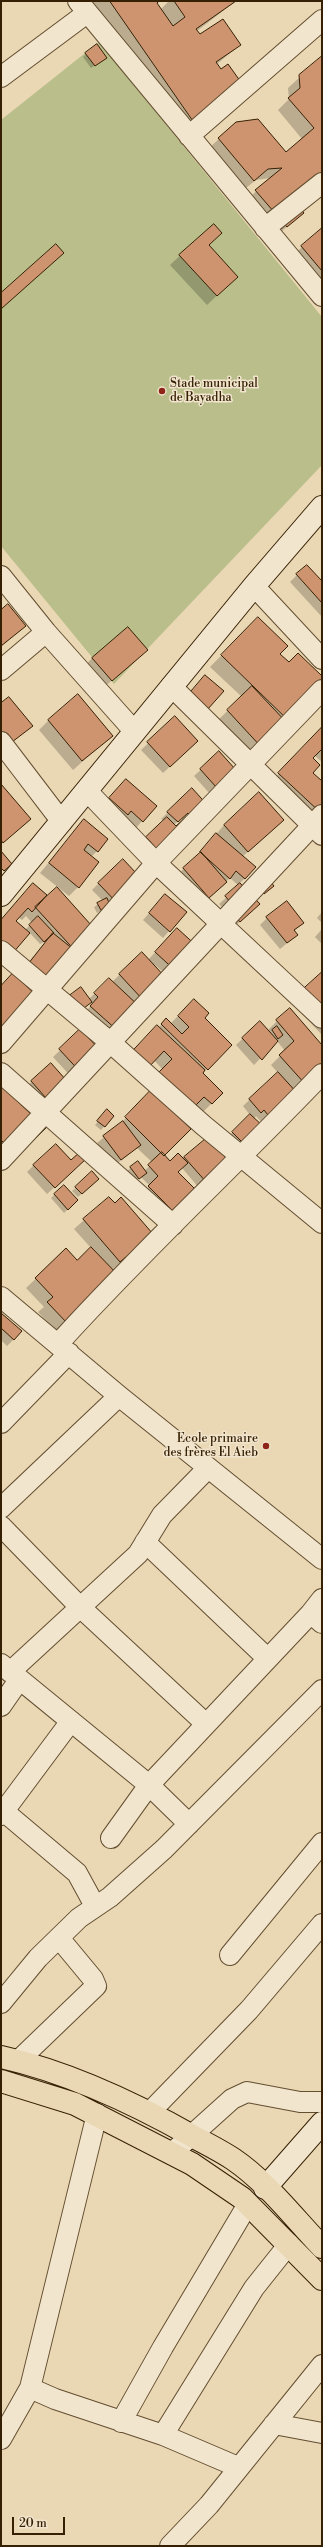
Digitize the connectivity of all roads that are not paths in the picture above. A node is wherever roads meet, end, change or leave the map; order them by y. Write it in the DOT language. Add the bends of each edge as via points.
graph roads {
  1 [pos="82,7"];
  2 [pos="322,20"];
  3 [pos="1,77"];
  4 [pos="188,136"];
  5 [pos="322,183"];
  6 [pos="265,228"];
  7 [pos="322,296"];
  8 [pos="322,507"];
  9 [pos="1,576"];
  10 [pos="254,586"];
  11 [pos="46,632"];
  12 [pos="322,659"];
  13 [pos="1,670"];
  14 [pos="171,686"];
  15 [pos="322,690"];
  16 [pos="135,732"];
  17 [pos="1,742"];
  18 [pos="250,763"];
  19 [pos="88,792"];
  20 [pos="62,822"];
  21 [pos="319,826"];
  22 [pos="156,863"];
  23 [pos="1,895"];
  24 [pos="223,924"];
  25 [pos="1,952"];
  26 [pos="46,991"];
  27 [pos="322,1018"];
  28 [pos="1,1043"];
  29 [pos="111,1043"];
  30 [pos="1,1073"];
  31 [pos="322,1074"];
  32 [pos="45,1112"];
  33 [pos="243,1157"];
  34 [pos="1,1160"];
  35 [pos="322,1223"];
  36 [pos="173,1225"];
  37 [pos="1,1297"];
  38 [pos="63,1348"];
  39 [pos="119,1396"];
  40 [pos="1,1423"];
  41 [pos="208,1468"];
  42 [pos="1,1508"];
  43 [pos="1,1526"];
  44 [pos="145,1542"];
  45 [pos="322,1559"];
  46 [pos="79,1606"];
  47 [pos="318,1612"];
  48 [pos="267,1658"];
  49 [pos="10,1672"];
  50 [pos="322,1690"];
  51 [pos="1,1706"];
  52 [pos="71,1721"];
  53 [pos="205,1723"];
  54 [pos="149,1785"];
  55 [pos="2,1812"];
  56 [pos="189,1824"];
  57 [pos="111,1838"];
  58 [pos="322,1843"];
  59 [pos="95,1906"];
  60 [pos="322,1924"];
  61 [pos="59,1938"];
  62 [pos="230,1955"];
  63 [pos="1,2003"];
  64 [pos="10,2059"];
  65 [pos="1,2081"];
  66 [pos="322,2102"];
  67 [pos="150,2112"];
  68 [pos="97,2114"];
  69 [pos="322,2123"];
  70 [pos="193,2136"];
  71 [pos="172,2153"];
  72 [pos="265,2188"];
  73 [pos="248,2204"];
  74 [pos="289,2244"];
  75 [pos="322,2246"];
  76 [pos="322,2279"];
  77 [pos="322,2365"];
  78 [pos="30,2388"];
  79 [pos="121,2422"];
  80 [pos="274,2424"];
  81 [pos="322,2433"];
  82 [pos="163,2435"];
  83 [pos="1,2439"];
  84 [pos="238,2467"];
  85 [pos="170,2546"];
  1 -- 3 [label="street"];
  1 -- 4 [label="street"];
  2 -- 4 [label="street"];
  4 -- 6 [label="street"];
  5 -- 6 [label="street"];
  6 -- 7 [label="street"];
  8 -- 10 [label="main road"];
  9 -- 11 [label="street"];
  10 -- 12 [label="street"];
  10 -- 14 [label="main road"];
  11 -- 13 [label="street"];
  11 -- 16 [label="street"];
  14 -- 16 [label="main road"];
  14 -- 18 [label="street"];
  15 -- 18 [label="street"];
  16 -- 19 [label="main road"];
  17 -- 20 [label="street"];
  18 -- 21 [label="street"];
  18 -- 22 [label="street"];
  19 -- 20 [label="main road"];
  19 -- 22 [label="street"];
  20 -- 23 [label="main road"];
  21 -- 24 [label="street"];
  22 -- 24 [label="street"];
  22 -- 26 [label="street"];
  24 -- 27 [label="street"];
  24 -- 29 [label="street"];
  25 -- 26 [label="street"];
  26 -- 28 [label="street"];
  26 -- 29 [label="street"];
  29 -- 32 [label="street"];
  29 -- 33 [label="street" via="202,1125"];
  30 -- 32 [label="street"];
  31 -- 33 [label="street"];
  32 -- 34 [label="street"];
  32 -- 36 [label="street"];
  33 -- 35 [label="street"];
  33 -- 36 [label="street"];
  36 -- 38 [label="street"];
  37 -- 38 [label="street"];
  38 -- 39 [label="street"];
  38 -- 40 [label="street"];
  39 -- 41 [label="street"];
  39 -- 42 [label="street"];
  41 -- 44 [label="street" via="162,1515"];
  41 -- 45 [label="street"];
  43 -- 46 [label="street"];
  44 -- 46 [label="street" via="138,1554"];
  44 -- 48 [label="street"];
  46 -- 49 [label="street"];
  46 -- 53 [label="street"];
  47 -- 48 [label="street"];
  48 -- 53 [label="street"];
  49 -- 51 [label="street"];
  49 -- 52 [label="street"];
  50 -- 56 [label="street"];
  52 -- 54 [label="street"];
  52 -- 55 [label="street"];
  53 -- 54 [label="street"];
  54 -- 56 [label="street"];
  54 -- 57 [label="street"];
  55 -- 59 [label="street" via="77,1873"];
  56 -- 59 [label="street" via="115,1892"];
  58 -- 62 [label="street"];
  59 -- 61 [label="street" via="78,1918"];
  60 -- 67 [label="street" via="249,2010"];
  61 -- 63 [label="street" via="38,1958"];
  61 -- 64 [label="street" via="96,1986"];
  64 -- 67 [label="main road"];
  65 -- 68 [label="main road" via="53,2095"];
  66 -- 70 [label="street" via="300,2102 247,2092 232,2099"];
  67 -- 70 [label="main road"];
  68 -- 71 [label="main road"];
  68 -- 78 [label="street"];
  69 -- 72 [label="main road"];
  70 -- 71 [label="street"];
  70 -- 72 [label="main road" via="234,2160"];
  71 -- 73 [label="main road" via="192,2164"];
  72 -- 75 [label="main road"];
  73 -- 74 [label="main road"];
  73 -- 79 [label="street"];
  74 -- 76 [label="main road"];
  74 -- 82 [label="street" via="254,2288"];
  77 -- 80 [label="street"];
  78 -- 79 [label="street"];
  78 -- 83 [label="street"];
  79 -- 82 [label="street"];
  80 -- 81 [label="street"];
  80 -- 84 [label="street"];
  82 -- 84 [label="street"];
  84 -- 85 [label="street" via="210,2505"];
}
